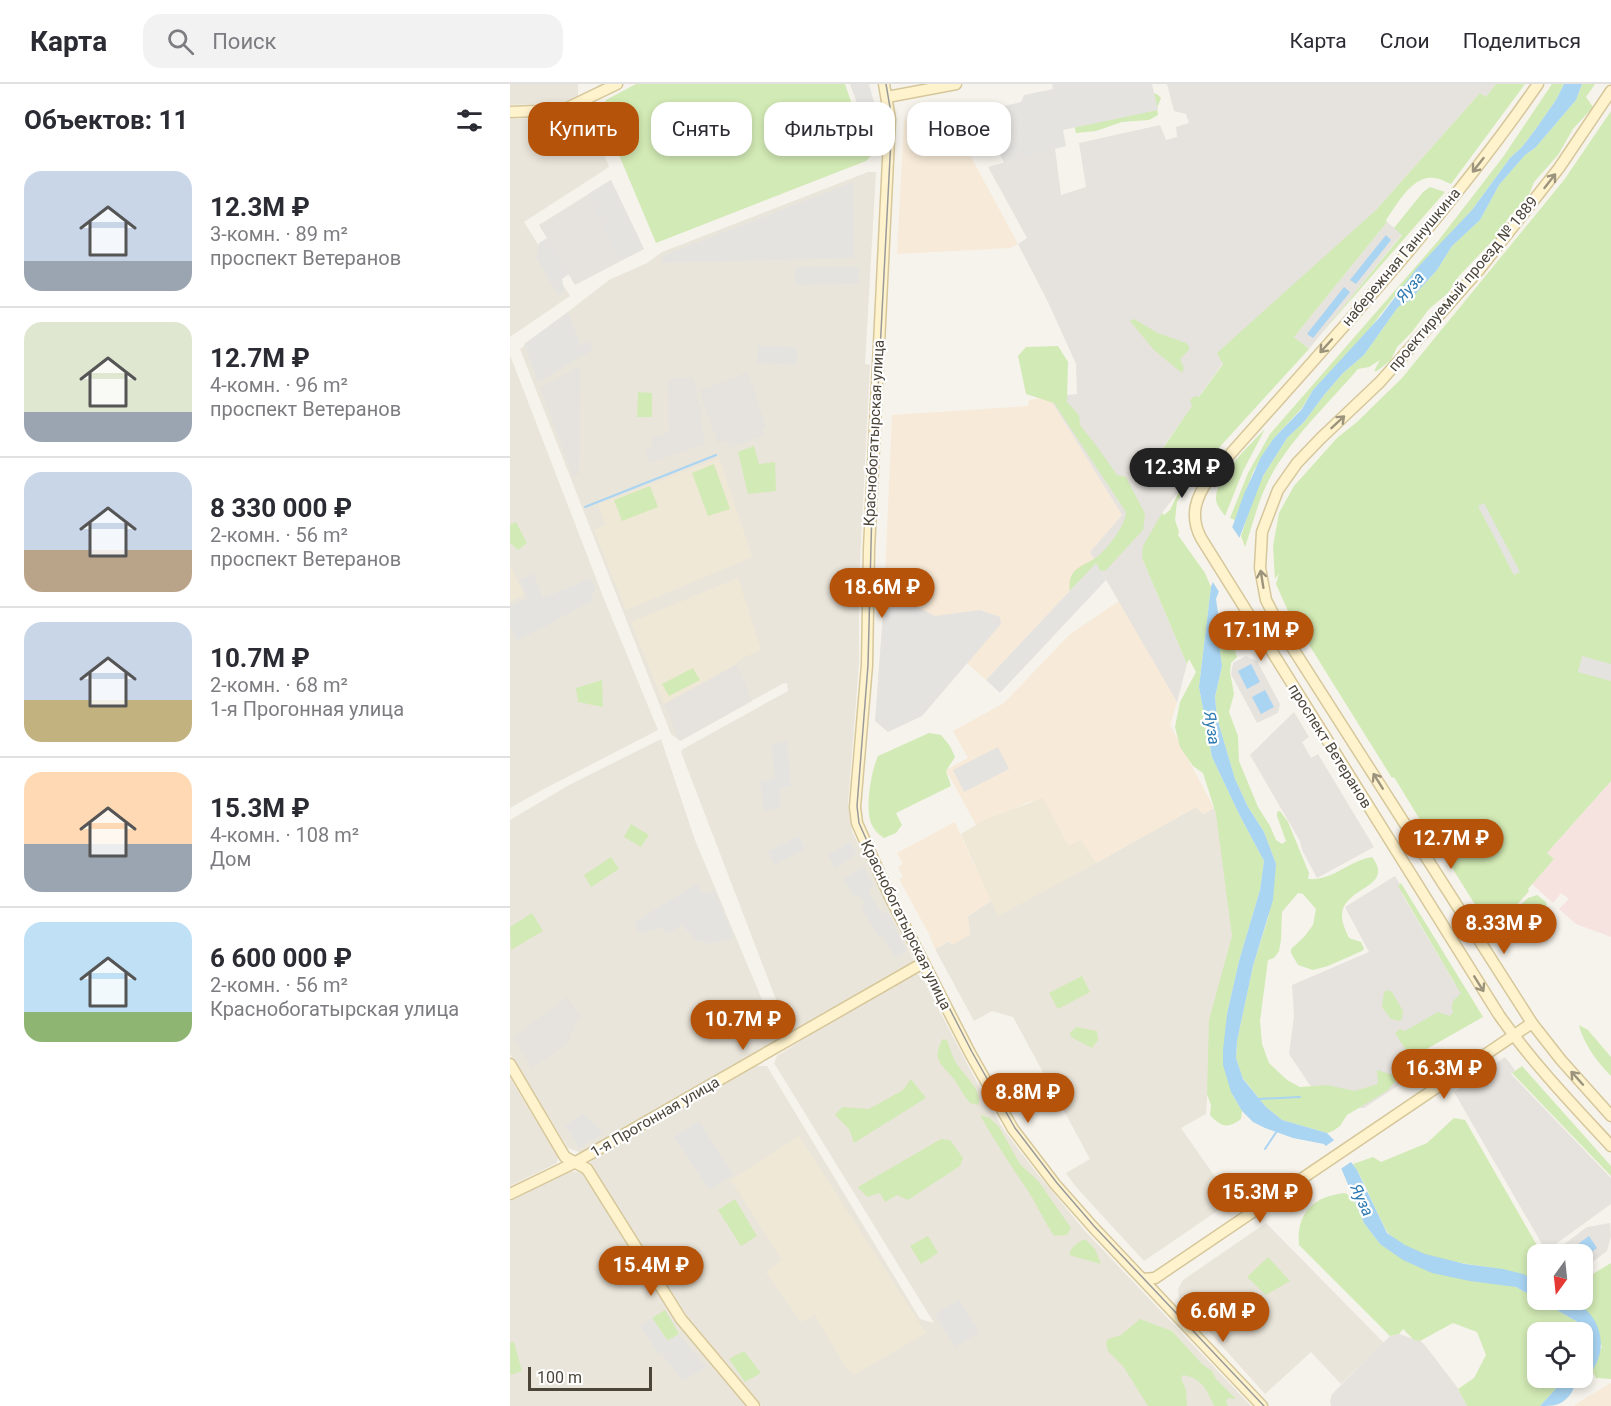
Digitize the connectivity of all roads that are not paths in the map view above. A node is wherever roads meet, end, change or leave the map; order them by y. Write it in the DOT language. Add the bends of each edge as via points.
graph roads {
  1 [pos="617,84"];
  2 [pos="884,84"];
  3 [pos="956,84"];
  4 [pos="1538,84"];
  5 [pos="1611,91"];
  6 [pos="887,97"];
  7 [pos="510,112"];
  8 [pos="1257,424"];
  9 [pos="1297,463"];
  10 [pos="923,963"];
  11 [pos="1532,1023"];
  12 [pos="1513,1036"];
  13 [pos="510,1064"];
  14 [pos="1611,1116"];
  15 [pos="1611,1146"];
  16 [pos="576,1162"];
  17 [pos="510,1194"];
  18 [pos="1185,1257"];
  19 [pos="1143,1279"];
  20 [pos="1163,1300"];
  21 [pos="754,1406"];
  22 [pos="1262,1406"];
  1 -- 7 [label="main road" via="563,110"];
  2 -- 6 [label="main road, Краснобогатырская улица"];
  3 -- 6 [label="main road"];
  4 -- 8 [label="main road, набережная Ганнушкина, one-way" via="1370,297"];
  9 -- 5 [label="main road, проектируемый проезд № 1889, one-way" via="1380,382 1479,270 1559,168"];
  6 -- 10 [label="main road, Краснобогатырская улица" via="890,119 876,367 867,665 855,807 869,852"];
  8 -- 12 [label="main road, проспект Ветеранов, one-way" via="1210,477 1196,502 1196,528"];
  11 -- 9 [label="main road, проспект Ветеранов, one-way" via="1283,633 1266,600 1260,568 1262,532 1278,490"];
  10 -- 16 [label="main road, 1-я Прогонная улица"];
  10 -- 19 [label="main road, Краснобогатырская улица" via="1013,1129 1055,1184"];
  11 -- 12 [label="main road"];
  14 -- 11 [label="main road, проспект Ветеранов, one-way"];
  12 -- 15 [label="main road, проспект Ветеранов"];
  12 -- 18 [label="main road"];
  13 -- 16 [label="main road" via="565,1156"];
  16 -- 17 [label="main road, 1-я Прогонная улица"];
  16 -- 21 [label="main road" via="587,1169 689,1331"];
  18 -- 19 [label="main road" via="1155,1278"];
  18 -- 20 [label="main road" via="1167,1276 1162,1286"];
  19 -- 20 [label="main road, Краснобогатырская улица"];
  20 -- 22 [label="main road, Краснобогатырская улица"];
}
